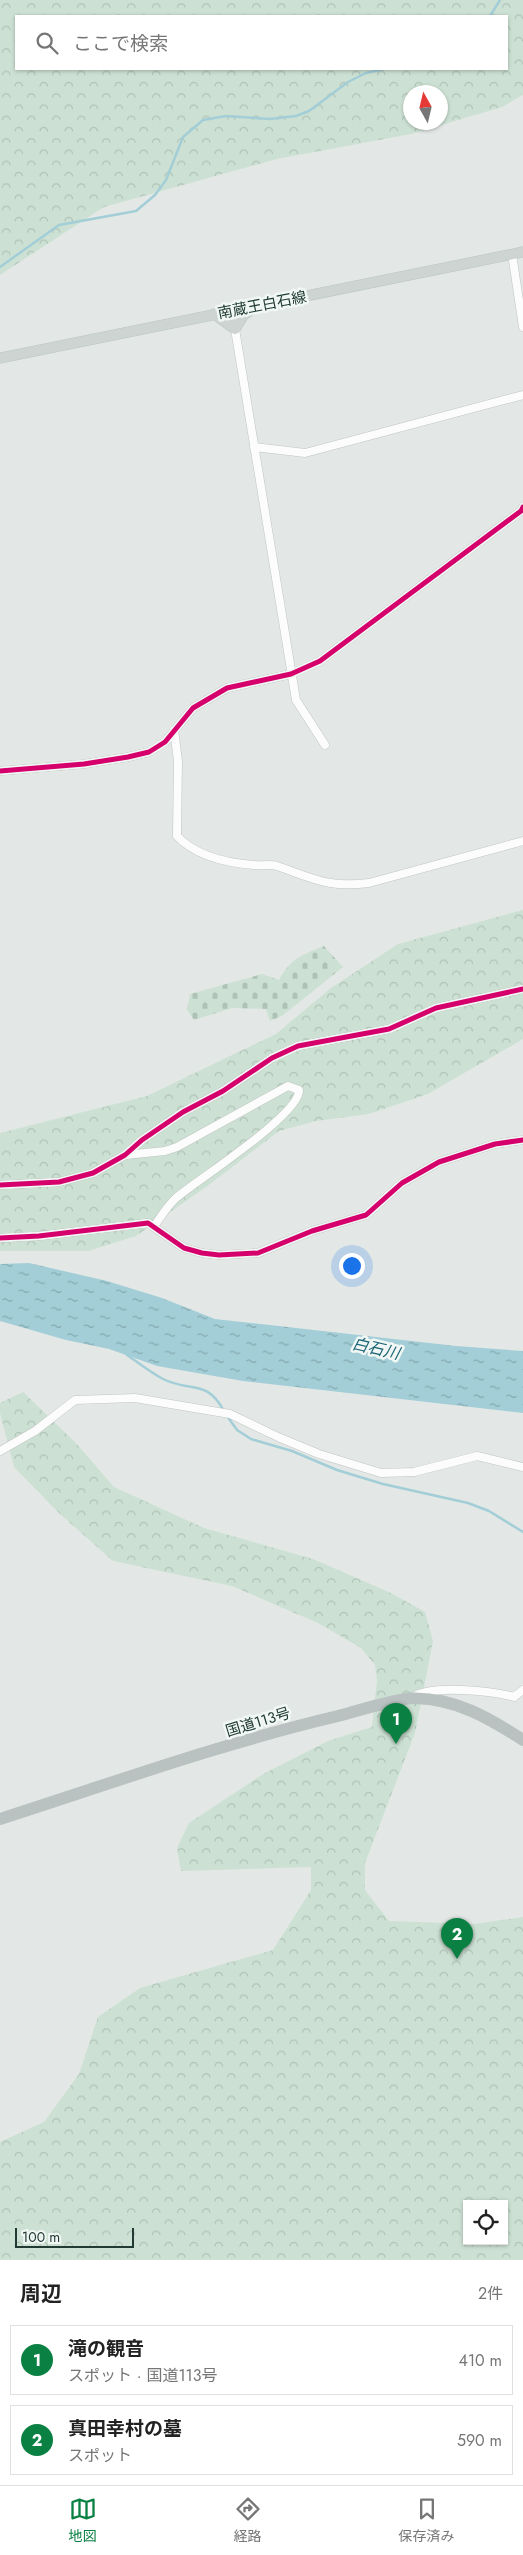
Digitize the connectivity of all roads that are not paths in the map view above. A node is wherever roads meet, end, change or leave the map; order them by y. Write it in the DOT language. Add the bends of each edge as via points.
graph roads {
  1 [pos="523,252"];
  2 [pos="512,254"];
  3 [pos="256,306"];
  4 [pos="214,314"];
  5 [pos="523,327"];
  6 [pos="235,329"];
  7 [pos="0,358"];
  8 [pos="523,395"];
  9 [pos="254,447"];
  10 [pos="523,507"];
  11 [pos="291,674"];
  12 [pos="174,730"];
  13 [pos="325,744"];
  14 [pos="0,771"];
  15 [pos="523,841"];
  16 [pos="523,989"];
  17 [pos="523,1140"];
  18 [pos="125,1155"];
  19 [pos="0,1185"];
  20 [pos="154,1226"];
  21 [pos="0,1238"];
  22 [pos="0,1451"];
  23 [pos="523,1467"];
  24 [pos="523,1690"];
  25 [pos="412,1698"];
  26 [pos="523,1740"];
  27 [pos="0,1819"];
  1 -- 2 [label="main road, 南蔵王白石線"];
  2 -- 3 [label="main road, 南蔵王白石線"];
  2 -- 5 [label="street"];
  3 -- 4 [label="main road, 南蔵王白石線"];
  3 -- 6 [label="main road" via="243,316"];
  4 -- 6 [label="main road"];
  4 -- 7 [label="main road, 南蔵王白石線"];
  6 -- 9 [label="street"];
  8 -- 9 [label="street" via="305,453"];
  9 -- 11 [label="street"];
  10 -- 11 [label="street" via="320,661"];
  11 -- 12 [label="street" via="227,688 193,708"];
  11 -- 13 [label="street" via="296,700"];
  12 -- 14 [label="street" via="160,745 136,756"];
  12 -- 15 [label="street" via="178,761 177,836 192,849 220,860 275,866 319,882 345,886 369,883"];
  16 -- 18 [label="street" via="436,1008 389,1029 298,1046 272,1058 183,1112"];
  17 -- 20 [label="street" via="495,1144 439,1162 402,1183 366,1216 312,1231 258,1253 202,1254 184,1248"];
  18 -- 19 [label="street" via="92,1173 65,1180"];
  18 -- 20 [label="street" via="165,1151 288,1086 299,1090 298,1097 280,1118 175,1198"];
  20 -- 21 [label="street" via="141,1223"];
  22 -- 23 [label="street" via="35,1431 75,1400 135,1398 230,1414 319,1454 381,1473 414,1472 477,1456"];
  24 -- 25 [label="street" via="514,1696 443,1688 419,1692"];
  25 -- 26 [label="highway, 国道113号" via="434,1699 461,1706"];
  25 -- 27 [label="highway, 国道113号" via="294,1727 181,1760"];
}
